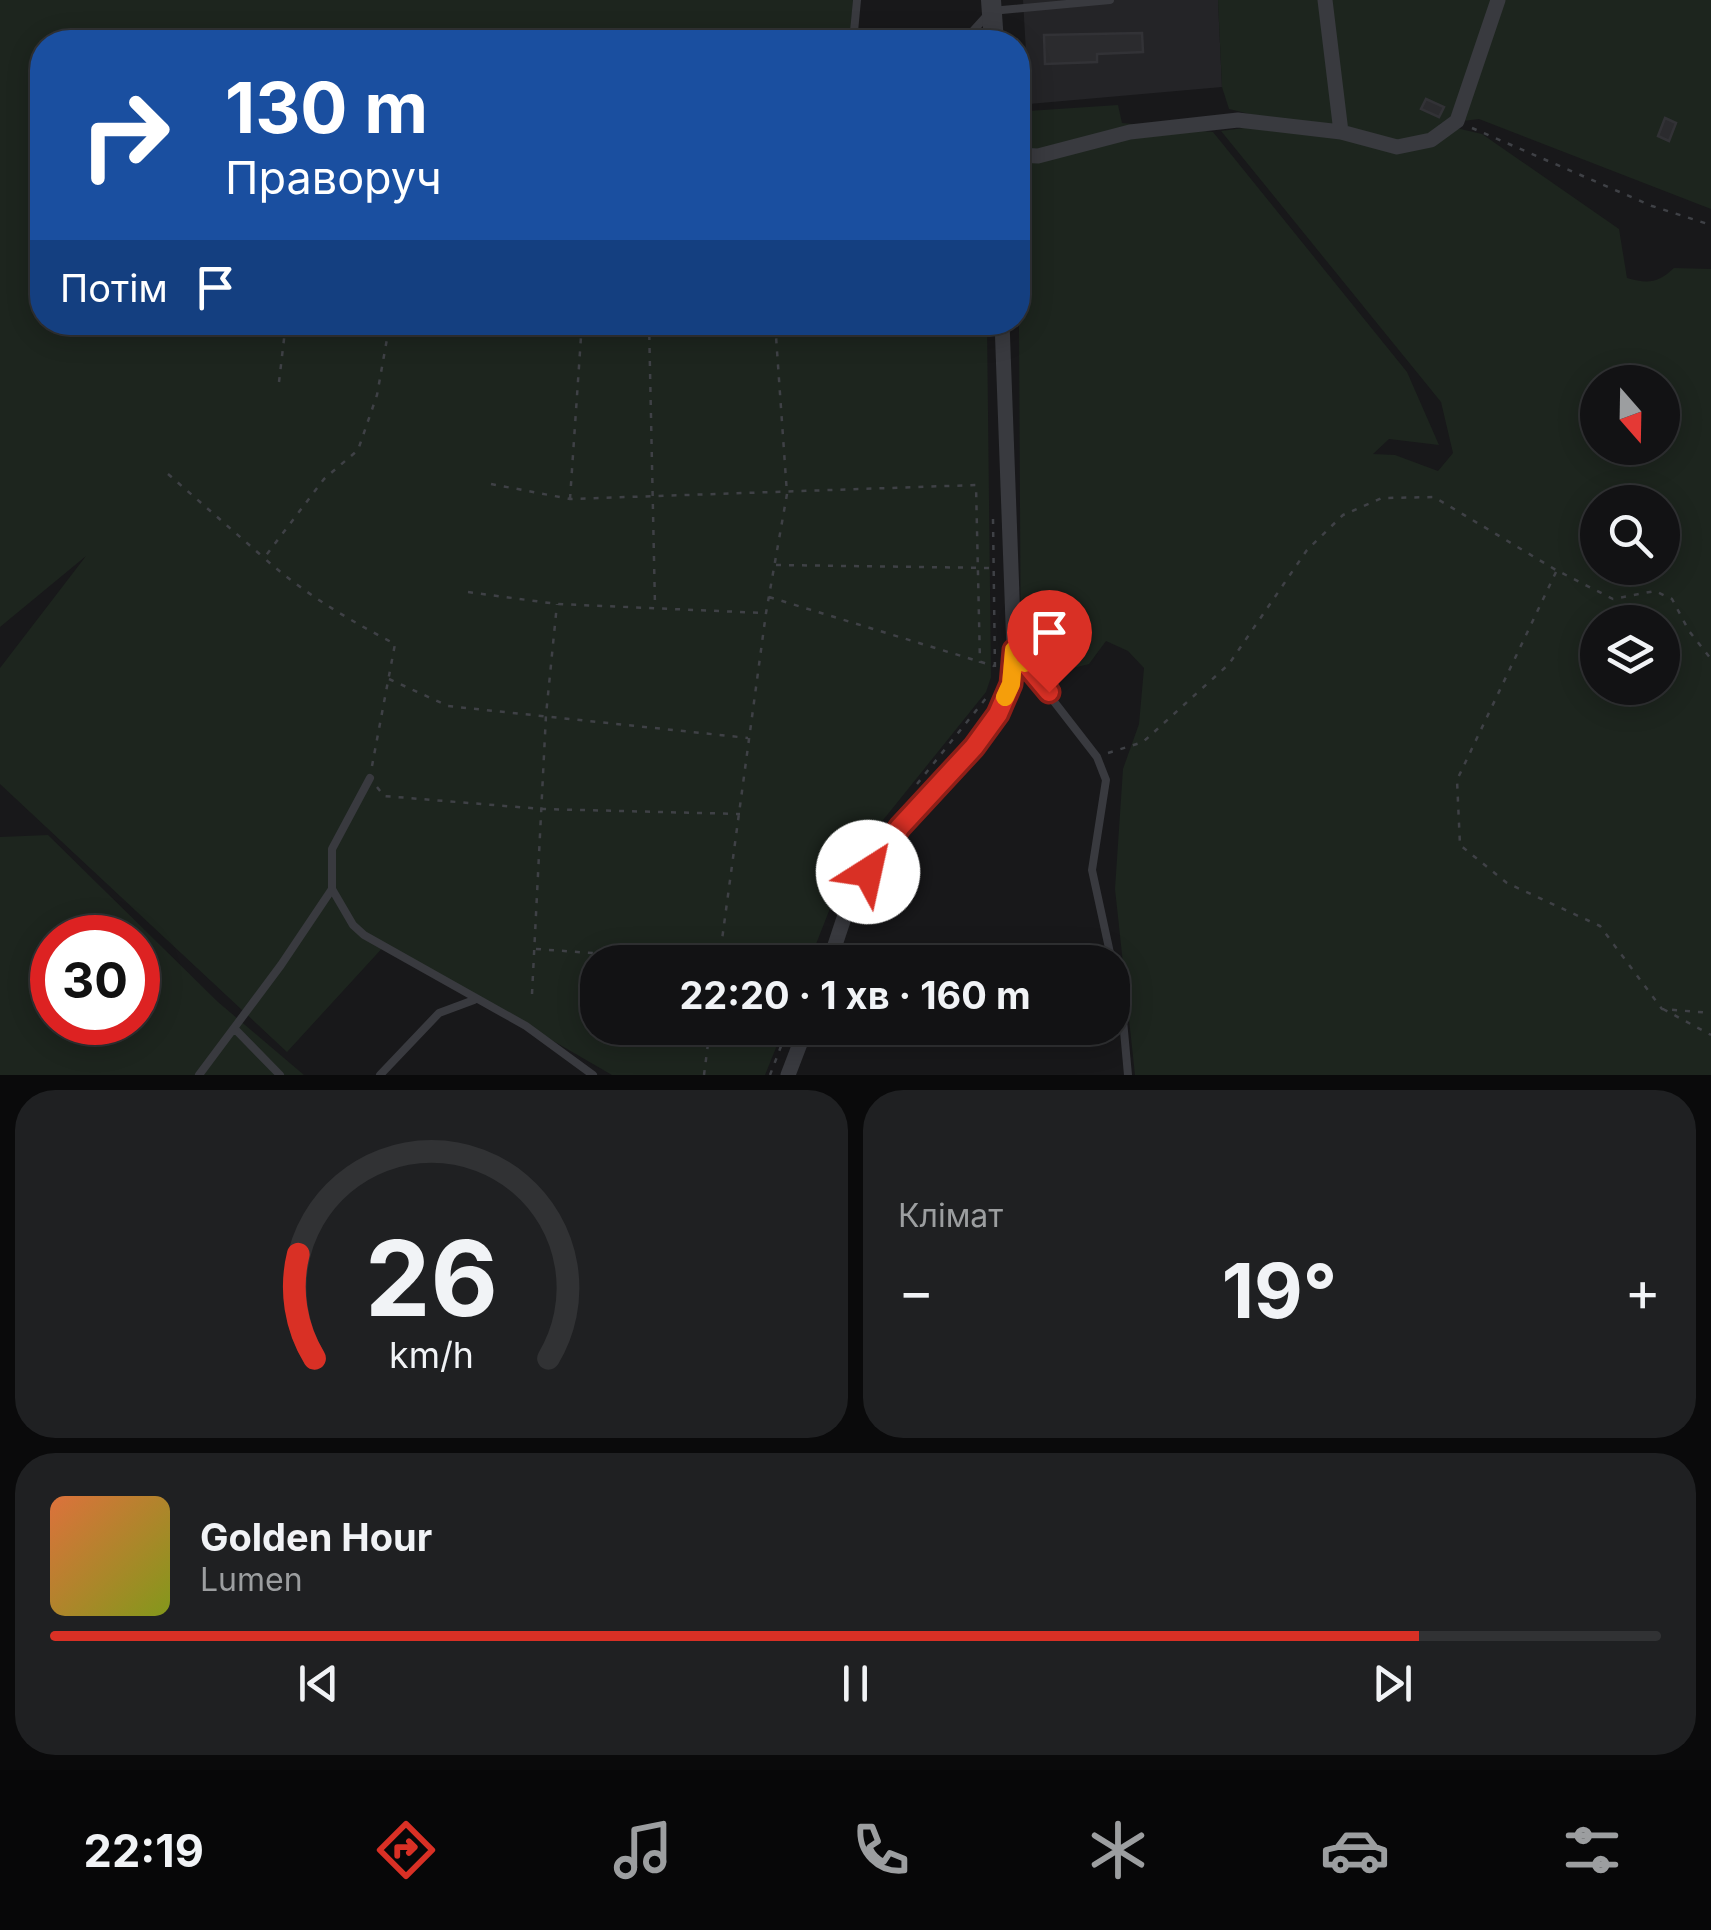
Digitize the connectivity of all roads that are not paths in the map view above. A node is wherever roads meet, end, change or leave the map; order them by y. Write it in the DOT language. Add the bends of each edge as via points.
graph roads {
  1 [pos="857,0"];
  2 [pos="1110,0"];
  3 [pos="1325,0"];
  4 [pos="1498,0"];
  5 [pos="991,6"];
  6 [pos="855,30"];
  7 [pos="972,30"];
  8 [pos="1341,132"];
  9 [pos="1030,156"];
  10 [pos="1002,335"];
  11 [pos="1014,650"];
  12 [pos="370,778"];
  13 [pos="332,889"];
  14 [pos="835,945"];
  15 [pos="1107,945"];
  16 [pos="474,1000"];
  17 [pos="234,1028"];
  18 [pos="799,1045"];
  19 [pos="1125,1045"];
  20 [pos="198,1075"];
  21 [pos="280,1075"];
  22 [pos="380,1075"];
  23 [pos="593,1075"];
  24 [pos="788,1075"];
  25 [pos="1128,1075"];
  1 -- 6 [label="lane"];
  2 -- 5 [label="lane"];
  3 -- 8 [label="street"];
  4 -- 8 [label="street" via="1457,121 1431,140 1397,146"];
  5 -- 7 [label="lane"];
  8 -- 9 [label="street" via="1238,120 1130,132"];
  10 -- 11 [label="street"];
  11 -- 14 [label="street" via="1011,684 998,714 900,827 853,894"];
  11 -- 15 [label="lane" via="1065,711 1106,780 1092,870"];
  12 -- 13 [label="lane" via="332,849"];
  13 -- 16 [label="lane" via="364,935"];
  13 -- 17 [label="lane"];
  16 -- 22 [label="lane" via="439,1013"];
  16 -- 23 [label="lane" via="526,1026"];
  17 -- 20 [label="lane"];
  17 -- 21 [label="lane"];
  18 -- 24 [label="street"];
  19 -- 25 [label="lane"];
}
